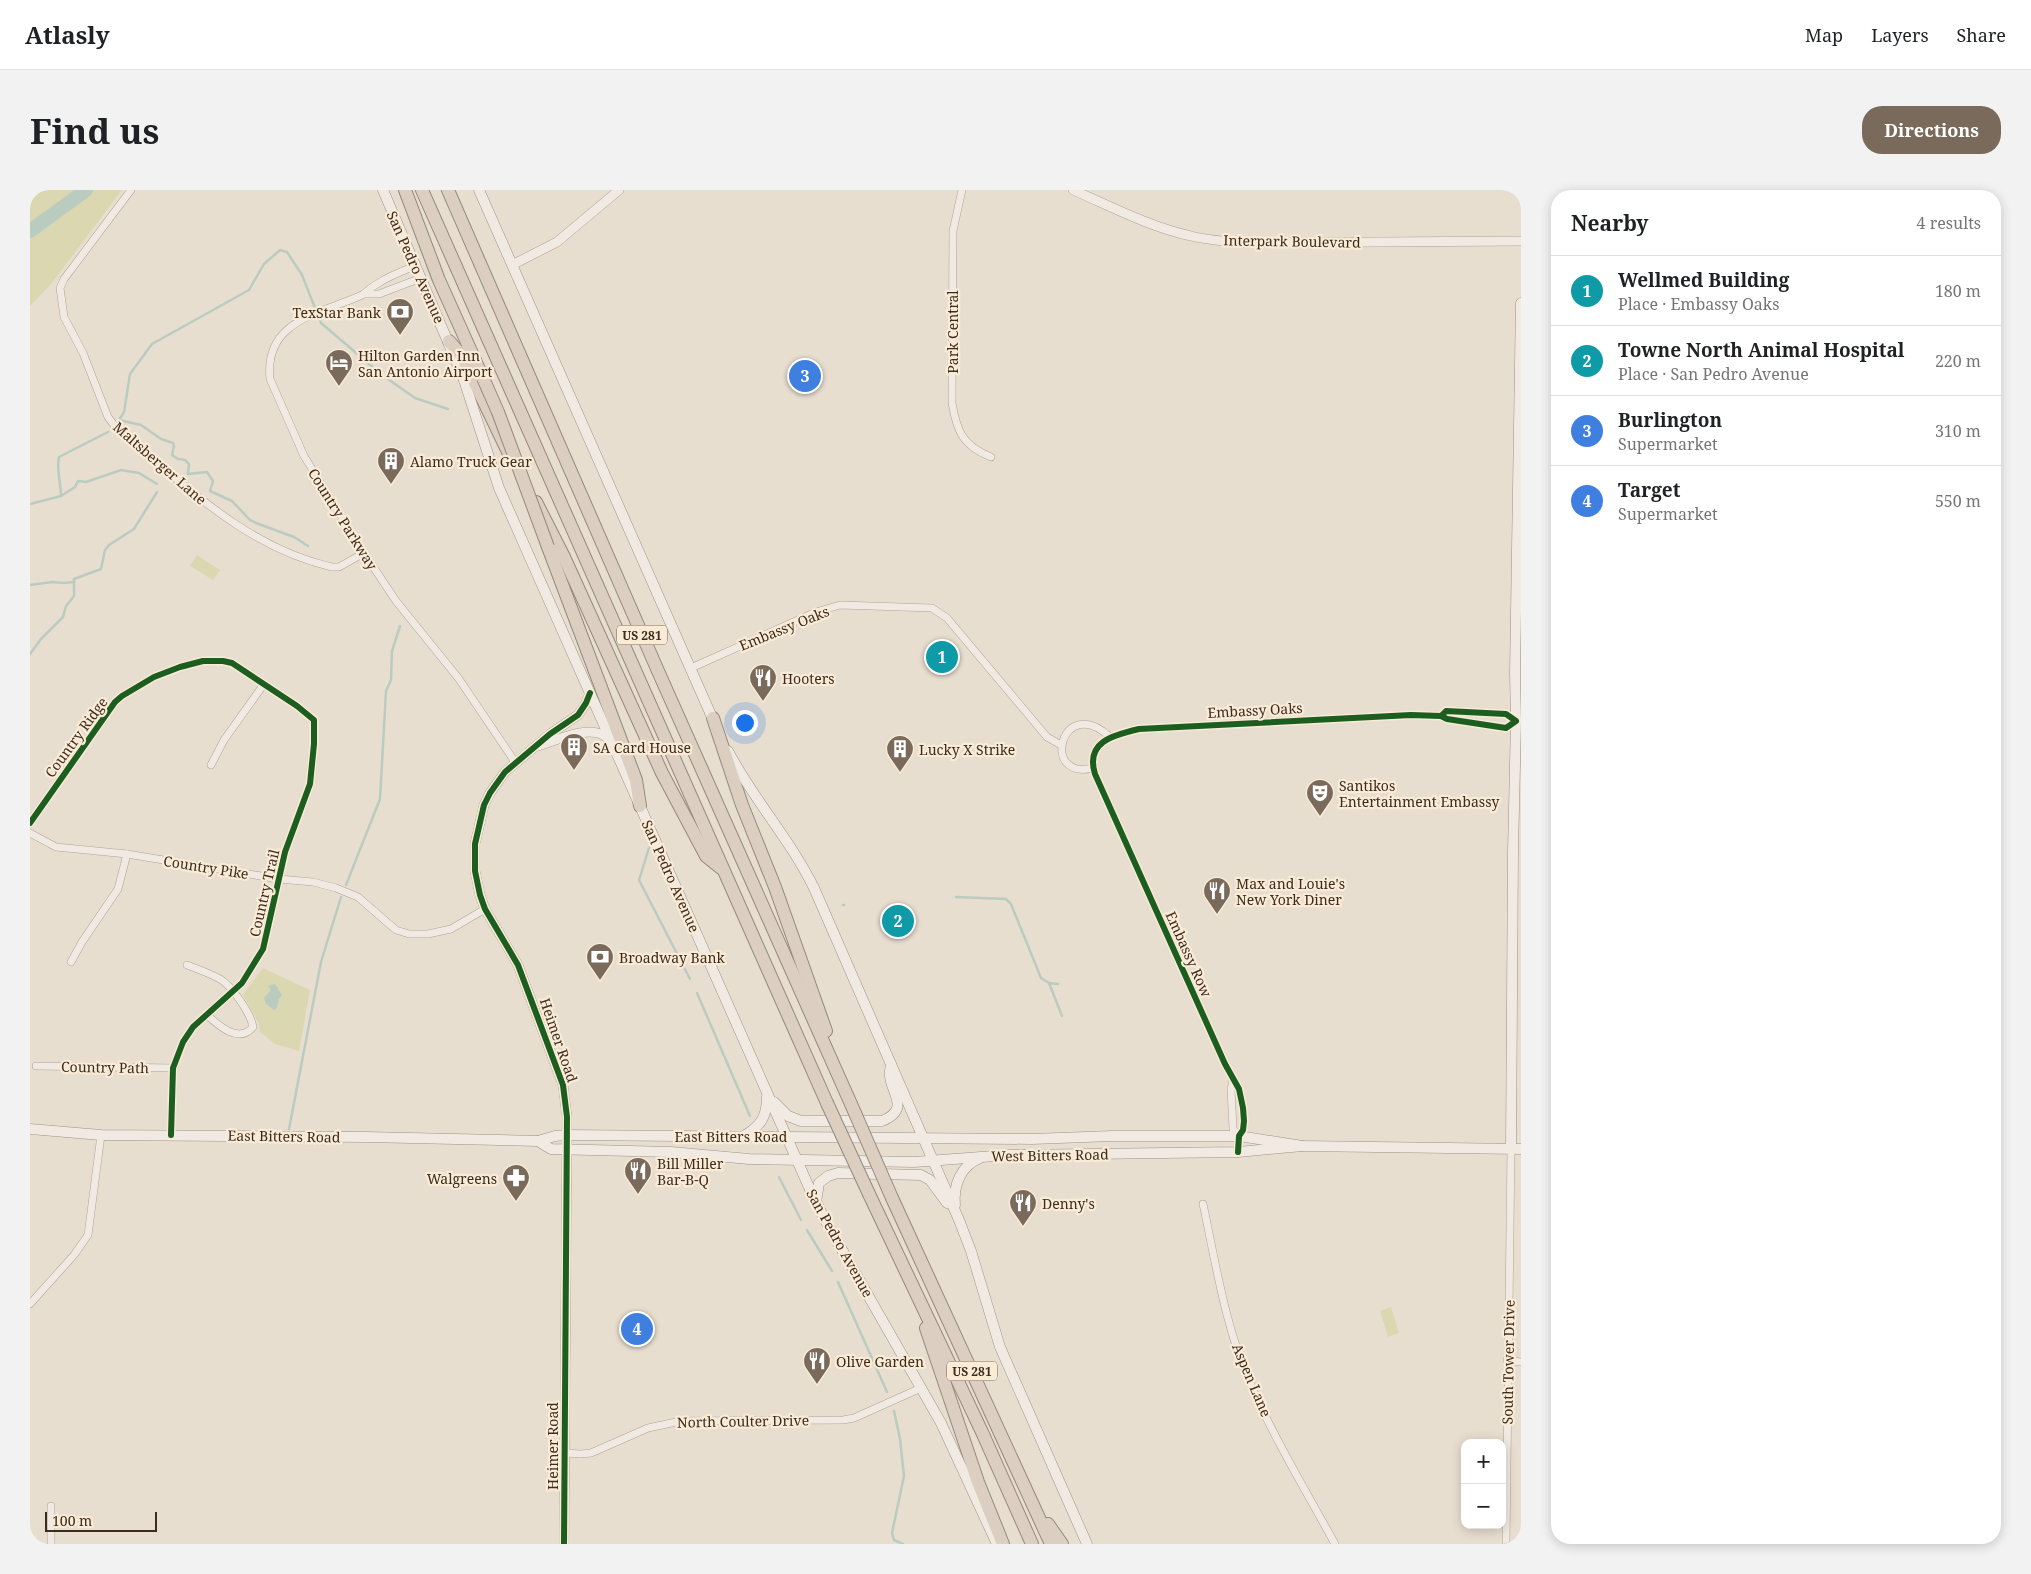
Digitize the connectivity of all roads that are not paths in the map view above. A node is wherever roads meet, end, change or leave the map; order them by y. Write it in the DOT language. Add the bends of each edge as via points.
graph roads {
  1 [pos="131,190"];
  2 [pos="383,190"];
  3 [pos="405,190"];
  4 [pos="422,190"];
  5 [pos="448,190"];
  6 [pos="479,190"];
  7 [pos="619,190"];
  8 [pos="962,190"];
  9 [pos="1073,190"];
  10 [pos="1521,241"];
  11 [pos="512,265"];
  12 [pos="415,266"];
  13 [pos="420,278"];
  14 [pos="364,294"];
  15 [pos="1521,303"];
  16 [pos="449,341"];
  17 [pos="991,457"];
  18 [pos="364,553"];
  19 [pos="691,668"];
  20 [pos="264,684"];
  21 [pos="590,693"];
  22 [pos="1441,716"];
  23 [pos="713,718"];
  24 [pos="1516,721"];
  25 [pos="1110,737"];
  26 [pos="612,744"];
  27 [pos="1061,745"];
  28 [pos="538,746"];
  29 [pos="515,762"];
  30 [pos="211,765"];
  31 [pos="1093,768"];
  32 [pos="640,806"];
  33 [pos="30,824"];
  34 [pos="30,832"];
  35 [pos="126,854"];
  36 [pos="723,870"];
  37 [pos="279,879"];
  38 [pos="485,909"];
  39 [pos="71,962"];
  40 [pos="187,965"];
  41 [pos="233,992"];
  42 [pos="207,1015"];
  43 [pos="891,1063"];
  44 [pos="36,1066"];
  45 [pos="174,1068"];
  46 [pos="839,1079"];
  47 [pos="1233,1080"];
  48 [pos="767,1094"];
  49 [pos="30,1129"];
  50 [pos="101,1134"];
  51 [pos="171,1135"];
  52 [pos="567,1135"];
  53 [pos="745,1135"];
  54 [pos="786,1136"];
  55 [pos="1238,1136"];
  56 [pos="924,1138"];
  57 [pos="538,1141"];
  58 [pos="1302,1146"];
  59 [pos="1516,1149"];
  60 [pos="567,1150"];
  61 [pos="1238,1152"];
  62 [pos="986,1156"];
  63 [pos="797,1160"];
  64 [pos="934,1160"];
  65 [pos="816,1203"];
  66 [pos="1203,1204"];
  67 [pos="959,1220"];
  68 [pos="917,1296"];
  69 [pos="30,1304"];
  70 [pos="1507,1360"];
  71 [pos="1521,1362"];
  72 [pos="921,1388"];
  73 [pos="564,1453"];
  74 [pos="51,1506"];
  75 [pos="1036,1509"];
  76 [pos="51,1544"];
  77 [pos="564,1544"];
  78 [pos="997,1544"];
  79 [pos="1003,1544"];
  80 [pos="1032,1544"];
  81 [pos="1051,1544"];
  82 [pos="1062,1544"];
  83 [pos="1087,1544"];
  84 [pos="1335,1544"];
  85 [pos="1506,1544"];
  1 -- 18 [label="street, Maltsberger Lane" via="60,288 64,317 83,353 108,417 117,429 244,531 291,553 332,567 339,567"];
  2 -- 12 [label="main road, San Pedro Avenue"];
  3 -- 32 [label="highway, bridge" via="439,280 498,412 636,780"];
  4 -- 36 [label="highway, US 281"];
  5 -- 46 [label="highway, US 281"];
  6 -- 11 [label="main road"];
  7 -- 11 [label="street" via="557,242"];
  8 -- 17 [label="street, Park Central" via="953,231 952,402 965,440 976,451"];
  9 -- 10 [label="street, Interpark Boulevard" via="1163,229 1222,241"];
  11 -- 19 [label="main road"];
  12 -- 13 [label="main road, San Pedro Avenue"];
  12 -- 14 [label="street, Country Parkway" via="376,284"];
  13 -- 14 [label="street, Country Parkway" via="379,294"];
  13 -- 16 [label="main road, San Pedro Avenue"];
  14 -- 18 [label="street, Country Parkway" via="290,326 276,342 268,368 304,456"];
  15 -- 24 [label="main road"];
  16 -- 21 [label="main road, San Pedro Avenue" via="464,377 499,488"];
  16 -- 36 [label="highway" via="462,356 492,421 560,548 666,781 706,856"];
  18 -- 29 [label="street, Country Parkway" via="396,601 459,679"];
  19 -- 23 [label="main road"];
  19 -- 27 [label="street, Embassy Oaks" via="816,612 840,605 932,608 947,618 1046,737"];
  20 -- 30 [label="street" via="224,740"];
  20 -- 33 [label="street, Country Ridge" via="232,663 223,661 187,665 146,681 115,702"];
  20 -- 37 [label="street, Country Trail" via="314,720 314,762 310,784 285,852"];
  21 -- 26 [label="main road, San Pedro Avenue"];
  21 -- 28 [label="street, Heimer Road" via="578,715"];
  22 -- 24 [label="street, Embassy Oaks" via="1447,720 1506,728"];
  22 -- 24 [label="street, Embassy Oaks" via="1446,711 1506,714"];
  22 -- 25 [label="street, Embassy Oaks" via="1139,729"];
  23 -- 43 [label="main road" via="738,770 805,870"];
  23 -- 46 [label="highway" via="742,805 820,1011"];
  24 -- 59 [label="main road" via="1512,852"];
  25 -- 27 [label="street" via="1093,724 1082,724 1064,735"];
  25 -- 31 [label="street" via="1096,748"];
  26 -- 28 [label="street, Heimer Road" via="606,736 592,731"];
  26 -- 32 [label="main road, San Pedro Avenue"];
  27 -- 31 [label="street, Embassy Oaks" via="1063,757 1070,766 1078,770"];
  28 -- 29 [label="street, Heimer Road"];
  29 -- 38 [label="street, Heimer Road" via="490,793 476,832 475,871"];
  31 -- 47 [label="street, Embassy Row"];
  32 -- 48 [label="main road, San Pedro Avenue"];
  34 -- 35 [label="street, Country Pike" via="56,847"];
  35 -- 37 [label="street, Country Pike"];
  35 -- 39 [label="street" via="118,889"];
  36 -- 68 [label="highway, US 281, bridge"];
  37 -- 38 [label="street, Country Pike" via="313,882 358,897 396,930 410,934 451,930"];
  37 -- 41 [label="street, Country Trail" via="263,949 250,973"];
  38 -- 52 [label="street, Heimer Road" via="518,965 556,1064 563,1085"];
  40 -- 41 [label="street" via="221,980"];
  41 -- 42 [label="street, Country Trail"];
  41 -- 42 [label="street" via="252,1021 253,1027 248,1033 242,1035 222,1029"];
  42 -- 45 [label="street, Country Trail" via="183,1042"];
  43 -- 48 [label="main road" via="890,1077 897,1104 891,1116 882,1121 801,1121 786,1114"];
  43 -- 56 [label="main road"];
  44 -- 45 [label="street, Country Path"];
  45 -- 51 [label="street, Country Trail"];
  46 -- 75 [label="highway, US 281, bridge"];
  47 -- 55 [label="street, Embassy Row" via="1233,1129"];
  47 -- 55 [label="street, Embassy Row" via="1239,1089 1243,1108 1243,1130"];
  48 -- 53 [label="main road" via="764,1118"];
  48 -- 54 [label="main road, San Pedro Avenue"];
  49 -- 50 [label="main road, East Bitters Road"];
  50 -- 51 [label="main road, East Bitters Road"];
  50 -- 69 [label="street" via="88,1235"];
  51 -- 57 [label="main road, East Bitters Road"];
  52 -- 53 [label="main road, East Bitters Road"];
  52 -- 57 [label="main road, East Bitters Road"];
  52 -- 60 [label="street, Heimer Road"];
  53 -- 54 [label="main road, East Bitters Road"];
  54 -- 56 [label="main road, East Bitters Road"];
  54 -- 63 [label="main road, San Pedro Avenue"];
  55 -- 56 [label="main road, West Bitters Road"];
  55 -- 58 [label="main road, West Bitters Road"];
  55 -- 61 [label="street, Embassy Row"];
  56 -- 64 [label="main road"];
  57 -- 60 [label="main road, East Bitters Road" via="551,1149"];
  58 -- 59 [label="main road, West Bitters Road"];
  58 -- 61 [label="main road, West Bitters Road"];
  59 -- 70 [label="street, South Tower Drive"];
  60 -- 63 [label="main road, East Bitters Road" via="671,1152"];
  60 -- 73 [label="street, Heimer Road"];
  61 -- 62 [label="main road, West Bitters Road"];
  62 -- 64 [label="main road, West Bitters Road"];
  62 -- 67 [label="main road" via="971,1163 958,1180 955,1198"];
  63 -- 64 [label="main road, West Bitters Road"];
  63 -- 65 [label="main road, San Pedro Avenue"];
  64 -- 67 [label="main road"];
  65 -- 67 [label="main road" via="819,1183 834,1174 915,1174 930,1180"];
  65 -- 72 [label="main road, San Pedro Avenue"];
  66 -- 84 [label="street, Aspen Lane" via="1225,1310 1250,1382"];
  67 -- 83 [label="main road" via="1000,1347"];
  68 -- 79 [label="highway" via="975,1475"];
  68 -- 80 [label="highway, US 281"];
  70 -- 71 [label="street"];
  70 -- 85 [label="street, South Tower Drive"];
  72 -- 73 [label="street, North Coulter Drive" via="854,1418 663,1423 591,1452"];
  72 -- 78 [label="main road, San Pedro Avenue" via="947,1434"];
  73 -- 77 [label="street, Heimer Road"];
  74 -- 76 [label="street"];
  75 -- 81 [label="highway, US 281"];
  75 -- 82 [label="highway"];
}
